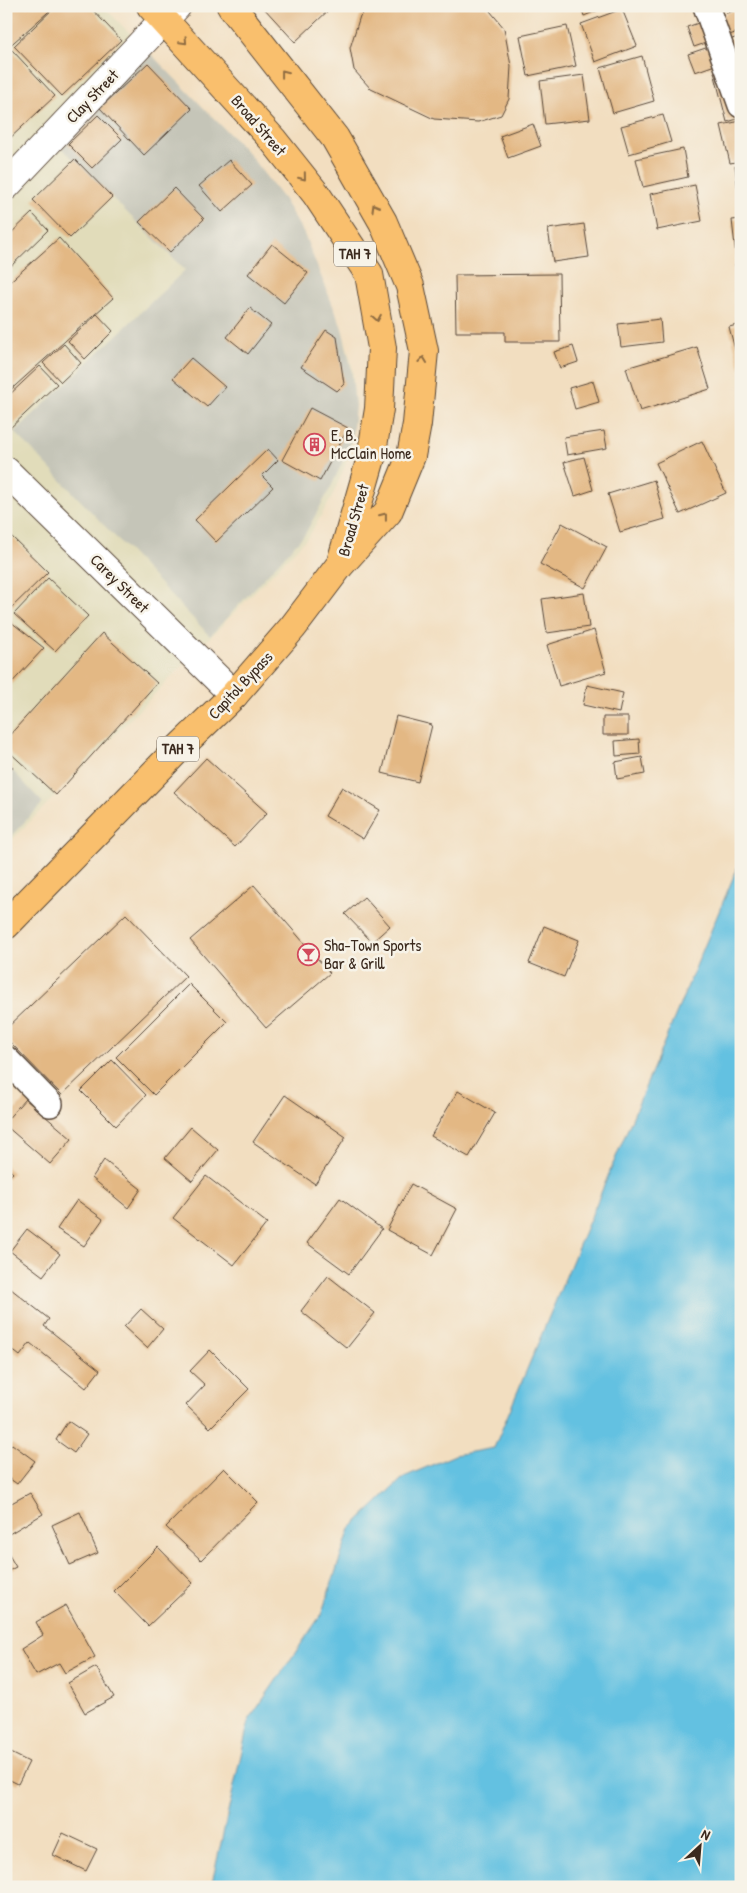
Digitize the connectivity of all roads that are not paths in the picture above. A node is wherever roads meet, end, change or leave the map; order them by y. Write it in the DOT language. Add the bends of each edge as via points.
graph roads {
  1 [pos="231,6"];
  2 [pos="706,6"];
  3 [pos="164,11"];
  4 [pos="741,105"];
  5 [pos="6,186"];
  6 [pos="6,471"];
  7 [pos="340,565"];
  8 [pos="234,695"];
  9 [pos="6,925"];
  10 [pos="6,1058"];
  11 [pos="50,1104"];
  7 -- 1 [label="highway, Broad Street / TAH 7, one-way" via="388,512 411,456 424,350 410,286 383,222 335,138"];
  2 -- 4 [label="street"];
  3 -- 5 [label="street, Clay Street"];
  3 -- 7 [label="highway, Broad Street / TAH 7, one-way" via="316,194 369,274 382,348 379,409 371,458"];
  6 -- 8 [label="street, Carey Street"];
  7 -- 8 [label="highway, Capitol Bypass / TAH 7" via="293,627"];
  8 -- 9 [label="highway, Capitol Bypass / TAH 7"];
  10 -- 11 [label="street"];
}
